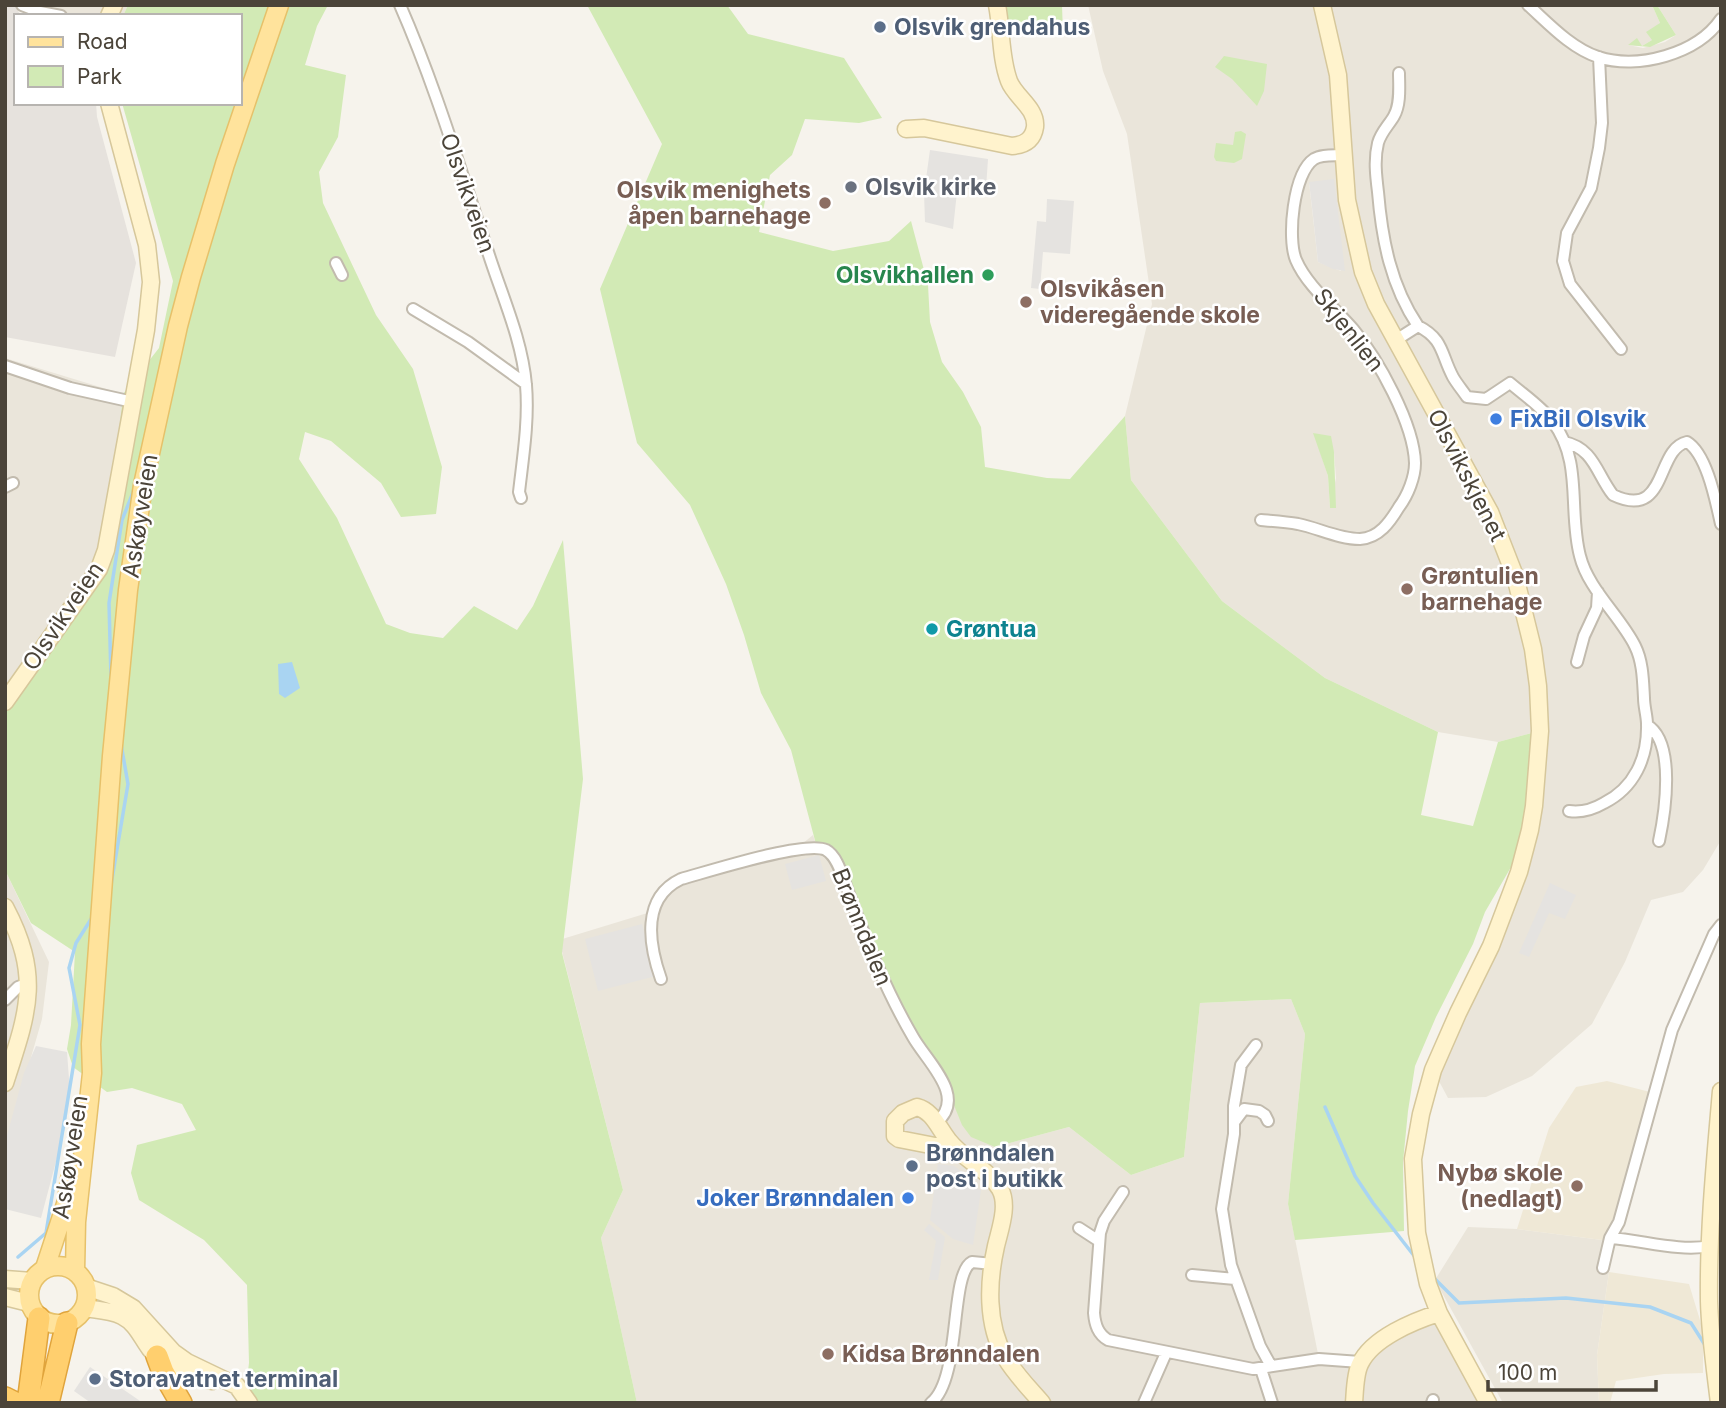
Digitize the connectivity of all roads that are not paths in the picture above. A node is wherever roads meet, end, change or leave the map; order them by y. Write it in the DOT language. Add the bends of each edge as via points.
graph roads {
  1 [pos="22,5"];
  2 [pos="279,5"];
  3 [pos="400,5"];
  4 [pos="997,5"];
  5 [pos="1322,5"];
  6 [pos="1528,5"];
  7 [pos="50,14"];
  8 [pos="1721,19"];
  9 [pos="1598,57"];
  10 [pos="1399,73"];
  11 [pos="110,105"];
  12 [pos="906,129"];
  13 [pos="1345,155"];
  14 [pos="336,263"];
  15 [pos="342,275"];
  16 [pos="413,309"];
  17 [pos="1418,326"];
  18 [pos="1396,340"];
  19 [pos="1621,349"];
  20 [pos="5,366"];
  21 [pos="526,384"];
  22 [pos="133,402"];
  23 [pos="1564,442"];
  24 [pos="521,498"];
  25 [pos="1261,520"];
  26 [pos="1721,524"];
  27 [pos="1598,592"];
  28 [pos="1577,662"];
  29 [pos="5,702"];
  30 [pos="1647,725"];
  31 [pos="1569,811"];
  32 [pos="1659,841"];
  33 [pos="5,907"];
  34 [pos="1721,925"];
  35 [pos="661,979"];
  36 [pos="29,983"];
  37 [pos="5,1000"];
  38 [pos="91,1044"];
  39 [pos="1256,1045"];
  40 [pos="5,1083"];
  41 [pos="1721,1091"];
  42 [pos="1236,1121"];
  43 [pos="1268,1121"];
  44 [pos="936,1123"];
  45 [pos="949,1143"];
  46 [pos="1123,1192"];
  47 [pos="1079,1228"];
  48 [pos="1610,1238"];
  49 [pos="1099,1241"];
  50 [pos="1710,1246"];
  51 [pos="993,1264"];
  52 [pos="45,1268"];
  53 [pos="1603,1268"];
  54 [pos="1192,1275"];
  55 [pos="5,1279"];
  56 [pos="81,1279"];
  57 [pos="1235,1279"];
  58 [pos="32,1281"];
  59 [pos="5,1297"];
  60 [pos="84,1308"];
  61 [pos="34,1310"];
  62 [pos="1439,1313"];
  63 [pos="67,1322"];
  64 [pos="1166,1353"];
  65 [pos="157,1356"];
  66 [pos="1360,1363"];
  67 [pos="1266,1367"];
  68 [pos="237,1379"];
  69 [pos="5,1398"];
  70 [pos="15,1403"];
  71 [pos="28,1403"];
  72 [pos="48,1403"];
  73 [pos="181,1403"];
  74 [pos="249,1403"];
  75 [pos="931,1403"];
  76 [pos="1042,1403"];
  77 [pos="1144,1403"];
  78 [pos="1272,1403"];
  79 [pos="1354,1403"];
  80 [pos="1488,1403"];
  81 [pos="1719,1403"];
  1 -- 7 [label="street"];
  2 -- 38 [label="main road, Askøyveien" via="191,277 143,485 112,756"];
  3 -- 21 [label="street, Olsvikveien" via="506,300"];
  4 -- 12 [label="main road" via="1009,81 1034,118 1032,136 1026,143 1012,146 924,128"];
  5 -- 13 [label="main road, Olsvikskjenet" via="1339,75"];
  6 -- 9 [label="street" via="1579,48"];
  8 -- 9 [label="street" via="1704,36 1668,55 1642,61"];
  9 -- 19 [label="street" via="1599,148 1591,188 1567,233 1563,261 1570,284"];
  10 -- 17 [label="street" via="1396,114 1378,141 1377,178 1385,248 1396,284"];
  11 -- 22 [label="main road, Olsvikveien" via="147,245 151,282"];
  13 -- 18 [label="main road, Olsvikskjenet" via="1347,200 1357,250 1376,304"];
  13 -- 25 [label="street, Skjenlien" via="1320,156 1308,164 1297,192 1292,242 1296,260 1355,332 1392,389 1412,442 1414,472 1401,504 1374,536 1359,539"];
  14 -- 15 [label="street"];
  16 -- 21 [label="street"];
  17 -- 18 [label="street"];
  17 -- 23 [label="street" via="1437,340 1467,397 1486,399 1510,383 1545,413"];
  18 -- 62 [label="main road, Olsvikskjenet" via="1507,552 1534,649 1540,731 1530,830 1519,872 1491,946 1433,1070 1416,1135 1417,1233"];
  20 -- 22 [label="street" via="70,388"];
  21 -- 24 [label="street, Olsvikveien"];
  22 -- 29 [label="main road, Olsvikveien" via="115,510 99,569"];
  23 -- 26 [label="street" via="1590,456 1613,495 1629,500 1645,498 1654,490 1674,451 1687,442 1703,463"];
  23 -- 27 [label="street" via="1572,464 1580,557"];
  27 -- 28 [label="street" via="1597,608"];
  27 -- 30 [label="street" via="1636,648"];
  30 -- 31 [label="street" via="1642,762 1627,786 1592,810"];
  30 -- 32 [label="street" via="1660,738 1668,783"];
  33 -- 36 [label="main road" via="24,948"];
  34 -- 48 [label="street" via="1672,1030 1619,1222"];
  35 -- 44 [label="street, Brønndalen" via="649,933 654,911 670,884 796,849 828,850 838,864 897,1010 947,1088 948,1108"];
  36 -- 37 [label="street" via="18,986"];
  36 -- 40 [label="main road" via="27,1009"];
  38 -- 52 [label="main road, Askøyveien" via="83,1072 67,1200"];
  38 -- 56 [label="main road, Askøyveien" via="76,1222"];
  39 -- 42 [label="street" via="1241,1065"];
  41 -- 50 [label="main road"];
  42 -- 43 [label="street" via="1244,1109 1265,1115"];
  42 -- 57 [label="street" via="1222,1209"];
  44 -- 45 [label="main road"];
  44 -- 45 [label="main road" via="928,1111 917,1107 895,1121 895,1136 908,1143"];
  45 -- 51 [label="main road" via="991,1178 1003,1196"];
  46 -- 49 [label="street" via="1104,1221"];
  47 -- 49 [label="street"];
  48 -- 50 [label="street" via="1688,1248"];
  48 -- 53 [label="street"];
  49 -- 64 [label="street" via="1094,1313 1099,1332 1108,1340"];
  50 -- 81 [label="main road" via="1709,1303"];
  51 -- 75 [label="street" via="967,1265 942,1392"];
  51 -- 76 [label="main road" via="991,1305 1000,1346"];
  52 -- 56 [label="main road" via="57,1265"];
  52 -- 58 [label="main road"];
  54 -- 57 [label="street"];
  55 -- 58 [label="main road"];
  56 -- 60 [label="main road" via="87,1297"];
  56 -- 68 [label="main road" via="133,1308 187,1362"];
  57 -- 67 [label="street"];
  58 -- 61 [label="main road" via="28,1292"];
  59 -- 61 [label="main road"];
  60 -- 63 [label="main road"];
  60 -- 65 [label="main road" via="124,1317"];
  61 -- 63 [label="main road" via="53,1324"];
  61 -- 71 [label="highway"];
  62 -- 66 [label="main road" via="1392,1333"];
  62 -- 80 [label="main road, Olsvikskjenet"];
  63 -- 72 [label="highway"];
  64 -- 67 [label="street"];
  64 -- 77 [label="street"];
  65 -- 68 [label="main road" via="178,1372 211,1381"];
  65 -- 73 [label="highway"];
  66 -- 67 [label="street" via="1319,1359"];
  66 -- 79 [label="main road"];
  67 -- 78 [label="street"];
  68 -- 74 [label="main road"];
  69 -- 70 [label="highway"];
}
